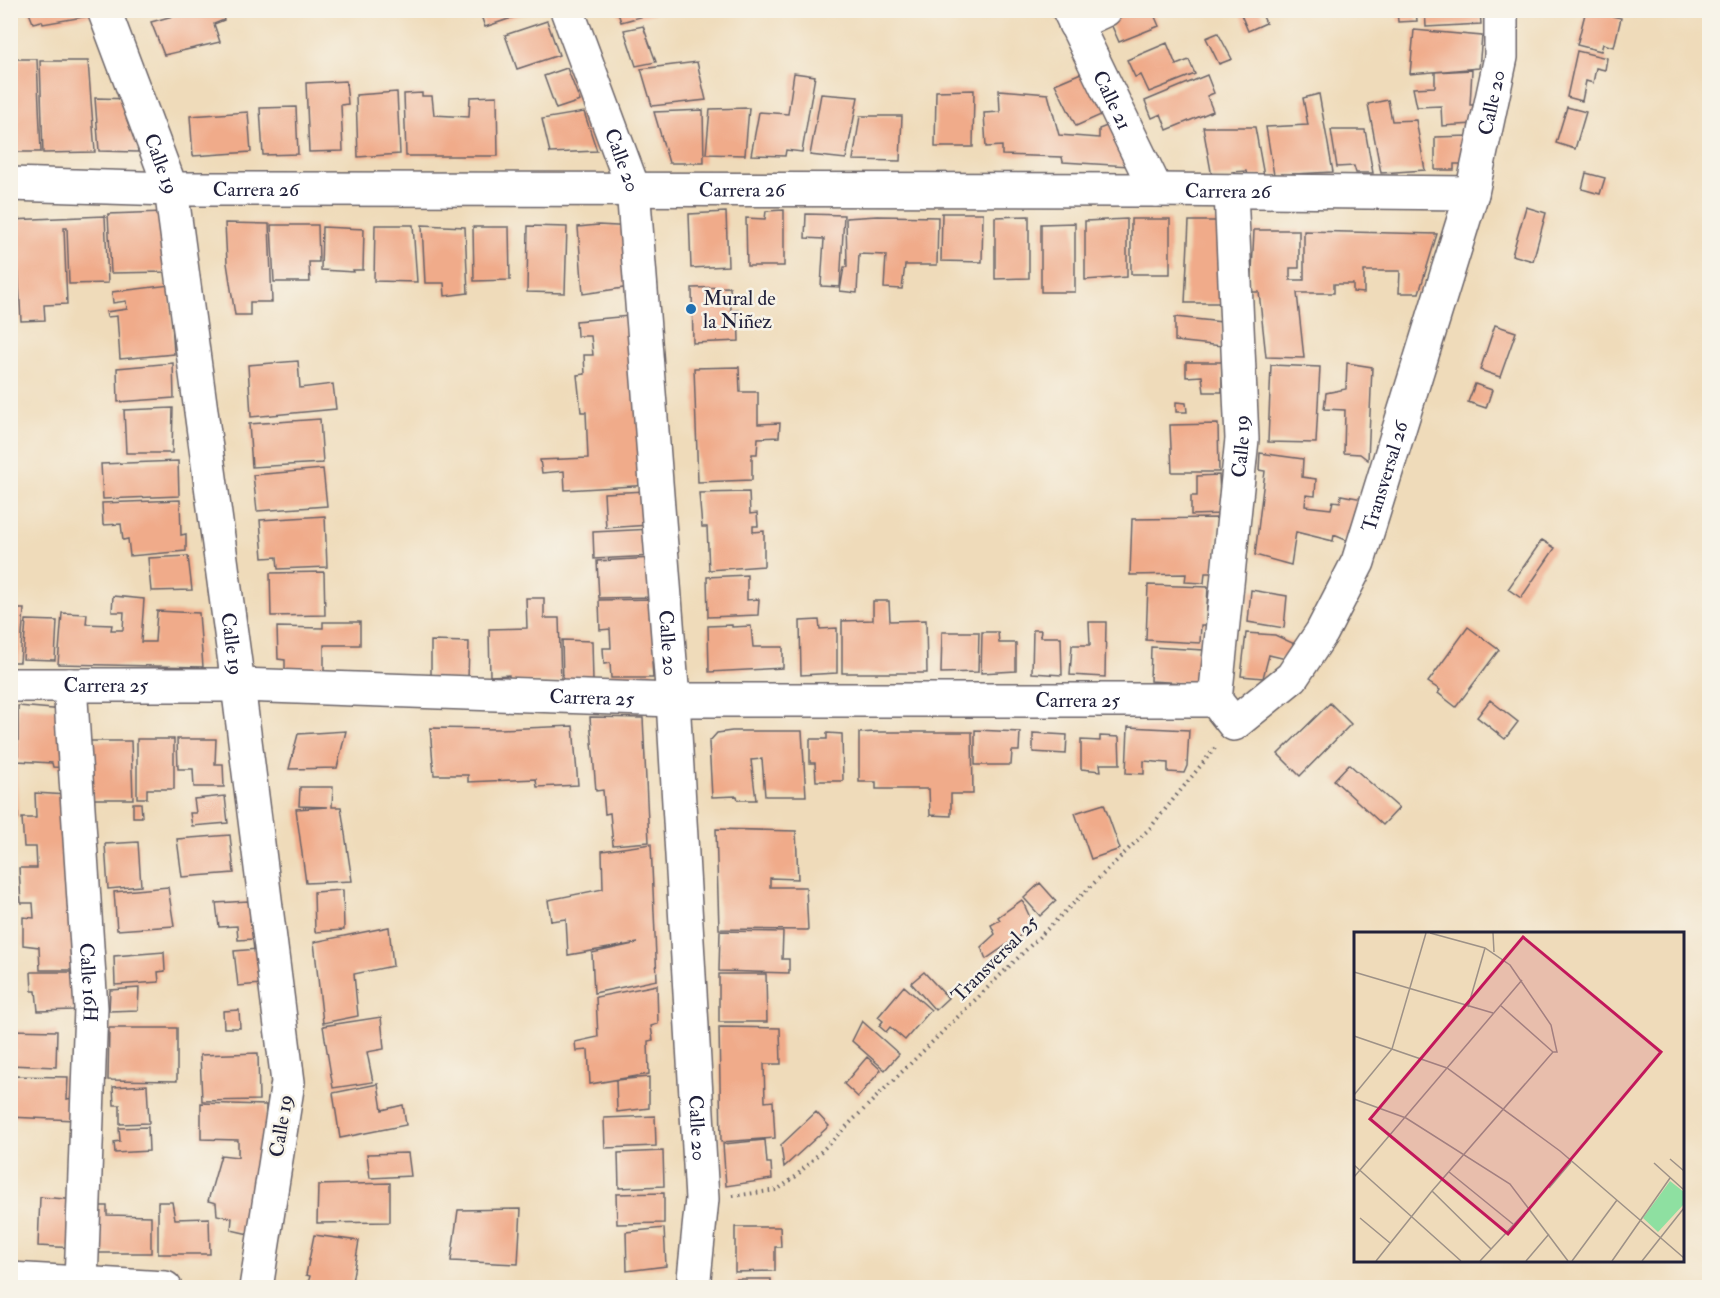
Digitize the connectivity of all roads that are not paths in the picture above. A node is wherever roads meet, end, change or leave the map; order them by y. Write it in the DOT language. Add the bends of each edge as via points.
graph roads {
  1 [pos="104,10"];
  2 [pos="567,10"];
  3 [pos="1105,10"];
  4 [pos="1501,10"];
  5 [pos="1072,17"];
  6 [pos="10,184"];
  7 [pos="633,188"];
  8 [pos="171,189"];
  9 [pos="1156,190"];
  10 [pos="1231,192"];
  11 [pos="1472,194"];
  12 [pos="10,685"];
  13 [pos="70,685"];
  14 [pos="238,685"];
  15 [pos="673,700"];
  16 [pos="1225,712"];
  17 [pos="10,1279"];
  18 [pos="81,1282"];
  19 [pos="165,1287"];
  20 [pos="256,1287"];
  21 [pos="693,1287"];
  1 -- 8 [label="street, Calle 19"];
  2 -- 7 [label="street, Calle 20"];
  3 -- 5 [label="street"];
  4 -- 11 [label="street, Calle 20" via="1501,57"];
  5 -- 9 [label="street, Calle 21"];
  6 -- 8 [label="street, Carrera 26"];
  7 -- 8 [label="street, Carrera 26"];
  7 -- 9 [label="street, Carrera 26"];
  7 -- 15 [label="street, Calle 20"];
  8 -- 14 [label="street, Calle 19"];
  9 -- 10 [label="street, Carrera 26"];
  10 -- 11 [label="street, Carrera 26"];
  10 -- 16 [label="street, Calle 19" via="1242,439"];
  11 -- 16 [label="street, Transversal 26" via="1358,562 1322,632 1292,677"];
  12 -- 13 [label="street, Carrera 25"];
  13 -- 14 [label="street, Carrera 25"];
  13 -- 18 [label="street, Calle 16H" via="91,1008"];
  14 -- 15 [label="street, Carrera 25"];
  14 -- 20 [label="street, Calle 19" via="288,1082"];
  15 -- 16 [label="street, Carrera 25"];
  15 -- 21 [label="street, Calle 20" via="702,1199"];
  17 -- 18 [label="street"];
  18 -- 19 [label="street"];
}
